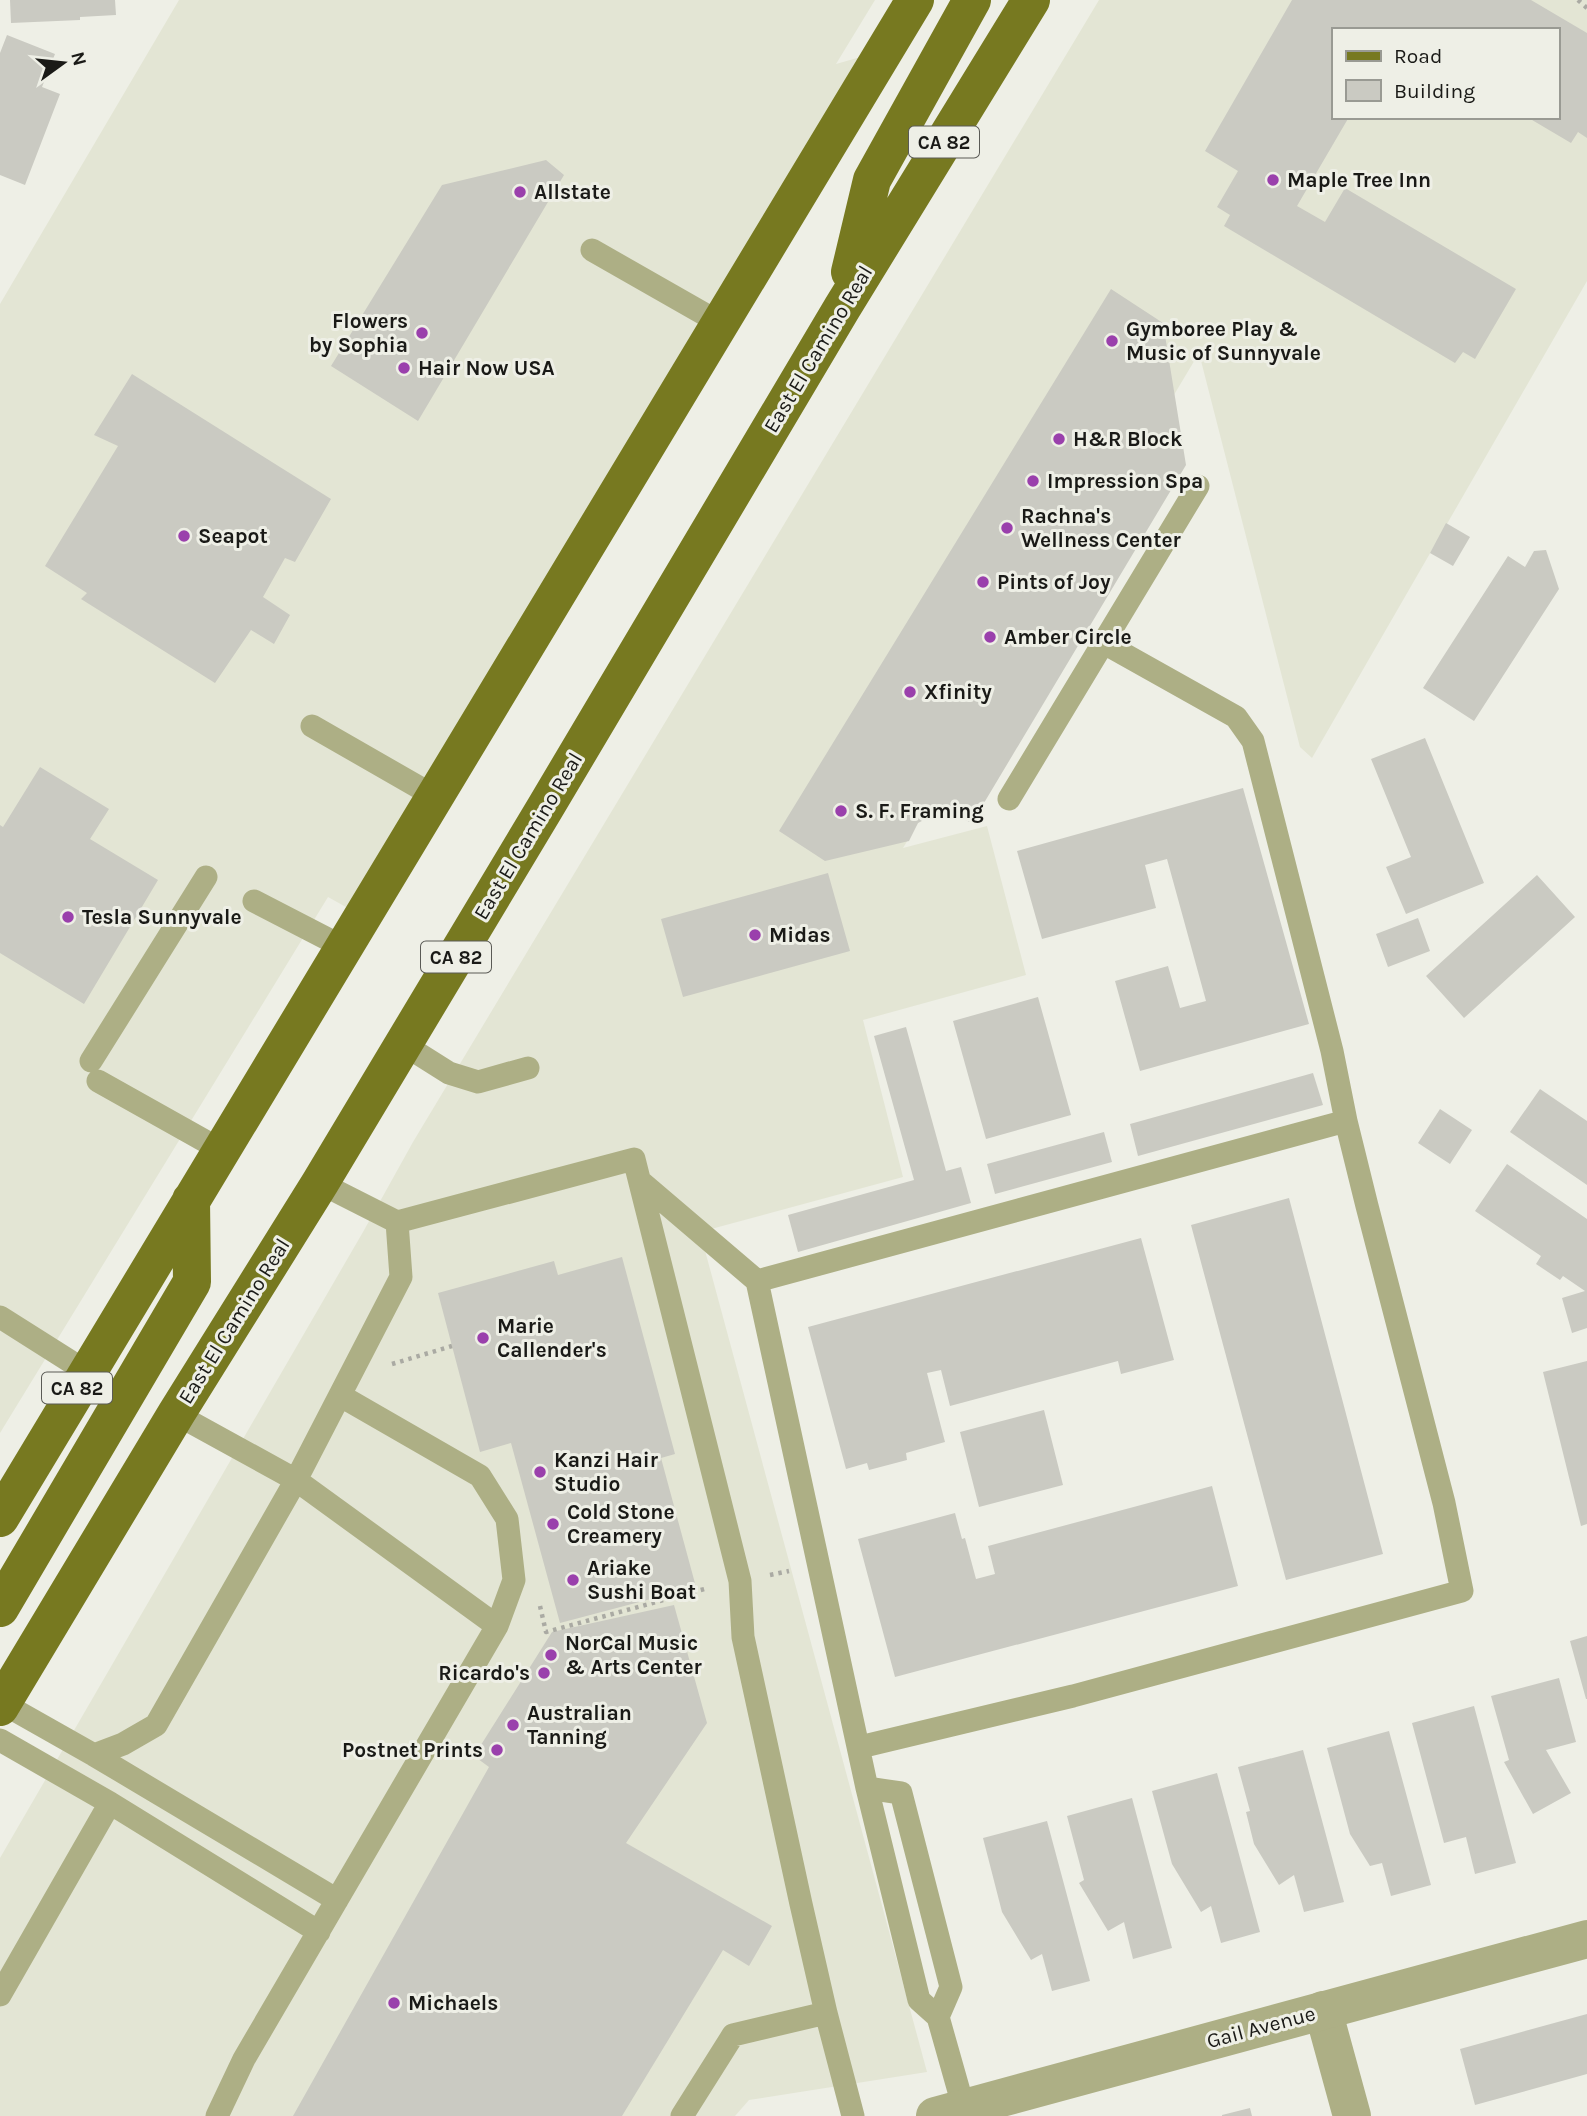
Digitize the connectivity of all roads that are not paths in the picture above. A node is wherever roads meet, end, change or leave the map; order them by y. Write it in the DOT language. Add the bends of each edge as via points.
graph roads {
  1 [pos="915,0"];
  2 [pos="972,0"];
  3 [pos="1031,0"];
  4 [pos="592,250"];
  5 [pos="842,308"];
  6 [pos="720,323"];
  7 [pos="1198,486"];
  8 [pos="1104,643"];
  9 [pos="312,726"];
  10 [pos="434,796"];
  11 [pos="1009,799"];
  12 [pos="206,877"];
  13 [pos="254,901"];
  14 [pos="343,947"];
  15 [pos="403,1044"];
  16 [pos="528,1068"];
  17 [pos="1346,1121"];
  18 [pos="221,1150"];
  19 [pos="320,1182"];
  20 [pos="641,1182"];
  21 [pos="191,1199"];
  22 [pos="397,1222"];
  23 [pos="757,1281"];
  24 [pos="0,1317"];
  25 [pos="87,1372"];
  26 [pos="341,1396"];
  27 [pos="176,1414"];
  28 [pos="296,1480"];
  29 [pos="0,1518"];
  30 [pos="0,1608"];
  31 [pos="497,1626"];
  32 [pos="1,1717"];
  33 [pos="860,1747"];
  34 [pos="94,1755"];
  35 [pos="867,1788"];
  36 [pos="110,1803"];
  37 [pos="337,1900"];
  38 [pos="318,1932"];
  39 [pos="1587,1939"];
  40 [pos="0,1995"];
  41 [pos="1323,2010"];
  42 [pos="826,2013"];
  43 [pos="938,2017"];
  44 [pos="955,2114"];
  45 [pos="217,2116"];
  46 [pos="682,2116"];
  47 [pos="853,2116"];
  48 [pos="1352,2116"];
  1 -- 6 [label="main road, CA 82"];
  2 -- 5 [label="main road" via="872,180"];
  3 -- 5 [label="main road, East El Camino Real / CA 82"];
  4 -- 6 [label="lane"];
  5 -- 15 [label="main road, East El Camino Real / CA 82"];
  6 -- 10 [label="main road, CA 82"];
  7 -- 8 [label="lane"];
  8 -- 11 [label="lane"];
  8 -- 17 [label="lane" via="1236,718 1253,741"];
  9 -- 10 [label="lane"];
  10 -- 14 [label="main road, CA 82"];
  12 -- 18 [label="lane" via="95,1071"];
  13 -- 14 [label="lane"];
  14 -- 18 [label="main road, CA 82"];
  15 -- 16 [label="lane" via="449,1073 478,1082"];
  15 -- 19 [label="main road, East El Camino Real / CA 82"];
  17 -- 23 [label="lane"];
  17 -- 33 [label="lane" via="1444,1503 1462,1591 1073,1696"];
  18 -- 21 [label="main road, CA 82"];
  19 -- 22 [label="lane"];
  19 -- 27 [label="main road, East El Camino Real / CA 82"];
  20 -- 22 [label="lane" via="634,1159"];
  20 -- 23 [label="lane"];
  20 -- 42 [label="lane" via="740,1581 743,1637"];
  21 -- 25 [label="main road, CA 82"];
  21 -- 30 [label="main road" via="192,1282"];
  22 -- 26 [label="lane" via="401,1277"];
  23 -- 33 [label="lane"];
  24 -- 25 [label="lane"];
  25 -- 29 [label="main road, CA 82"];
  26 -- 28 [label="lane"];
  26 -- 31 [label="lane" via="480,1476 507,1519 514,1580"];
  27 -- 28 [label="lane"];
  27 -- 32 [label="main road, East El Camino Real / CA 82"];
  28 -- 31 [label="lane"];
  28 -- 34 [label="lane" via="156,1725"];
  31 -- 37 [label="lane"];
  32 -- 34 [label="lane"];
  32 -- 36 [label="lane"];
  33 -- 35 [label="lane"];
  34 -- 37 [label="lane"];
  35 -- 43 [label="lane" via="919,2000"];
  35 -- 43 [label="lane" via="901,1793 951,1987"];
  36 -- 38 [label="lane"];
  36 -- 40 [label="lane"];
  37 -- 38 [label="lane"];
  38 -- 45 [label="lane" via="244,2059"];
  39 -- 41 [label="street, Gail Avenue"];
  41 -- 44 [label="street, Gail Avenue"];
  41 -- 48 [label="street"];
  42 -- 46 [label="lane" via="733,2035"];
  42 -- 47 [label="lane"];
  43 -- 44 [label="lane"];
}
